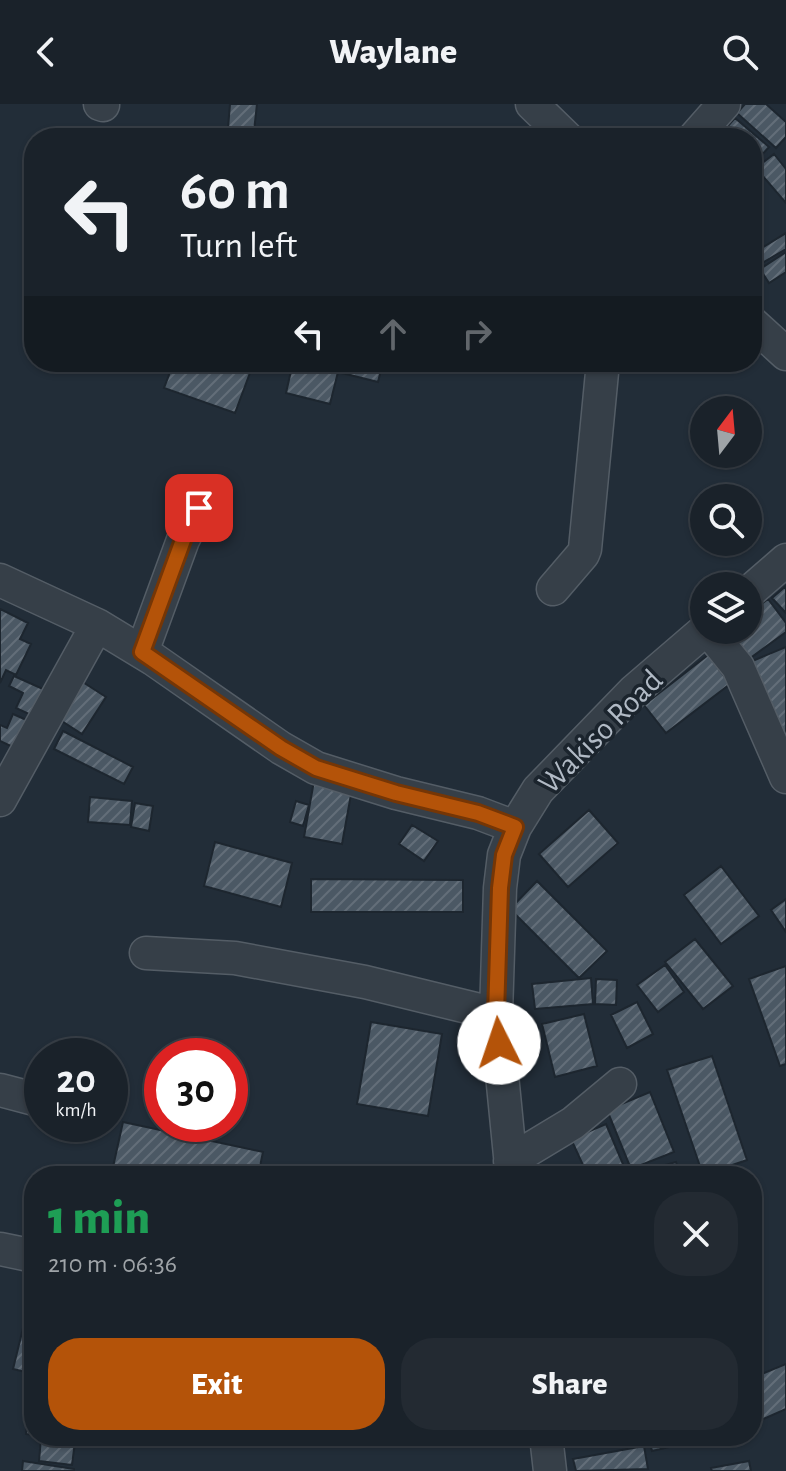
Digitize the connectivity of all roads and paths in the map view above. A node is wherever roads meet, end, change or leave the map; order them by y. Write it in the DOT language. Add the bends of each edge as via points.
graph roads {
  1 [pos="532,104"];
  2 [pos="724,104"];
  3 [pos="557,128"];
  4 [pos="703,128"];
  5 [pos="762,332"];
  6 [pos="786,354"];
  7 [pos="602,372"];
  8 [pos="199,508"];
  9 [pos="786,560"];
  10 [pos="0,580"];
  11 [pos="762,581"];
  12 [pos="553,589"];
  13 [pos="97,625"];
  14 [pos="690,644"];
  15 [pos="718,644"];
  16 [pos="142,652"];
  17 [pos="786,777"];
  18 [pos="0,800"];
  19 [pos="515,827"];
  20 [pos="146,953"];
  21 [pos="496,1014"];
  22 [pos="620,1084"];
  23 [pos="0,1090"];
  24 [pos="24,1096"];
  25 [pos="511,1166"];
  26 [pos="514,1166"];
  27 [pos="0,1249"];
  28 [pos="24,1254"];
  29 [pos="547,1446"];
  30 [pos="550,1471"];
  1 -- 3 [label="street"];
  2 -- 4 [label="street"];
  5 -- 6 [label="street"];
  7 -- 12 [label="street" via="585,549"];
  8 -- 16 [label="street"];
  9 -- 11 [label="street"];
  10 -- 13 [label="street"];
  13 -- 16 [label="street"];
  13 -- 18 [label="street"];
  14 -- 19 [label="street, Wakiso Road" via="634,691 538,790"];
  15 -- 17 [label="street" via="738,667"];
  16 -- 19 [label="street" via="316,768"];
  19 -- 21 [label="street, Wakiso Road" via="500,888"];
  20 -- 21 [label="street" via="235,958"];
  21 -- 25 [label="street, Wakiso Road"];
  22 -- 26 [label="street"];
  23 -- 24 [label="street"];
  27 -- 28 [label="street"];
  29 -- 30 [label="street"];
}
